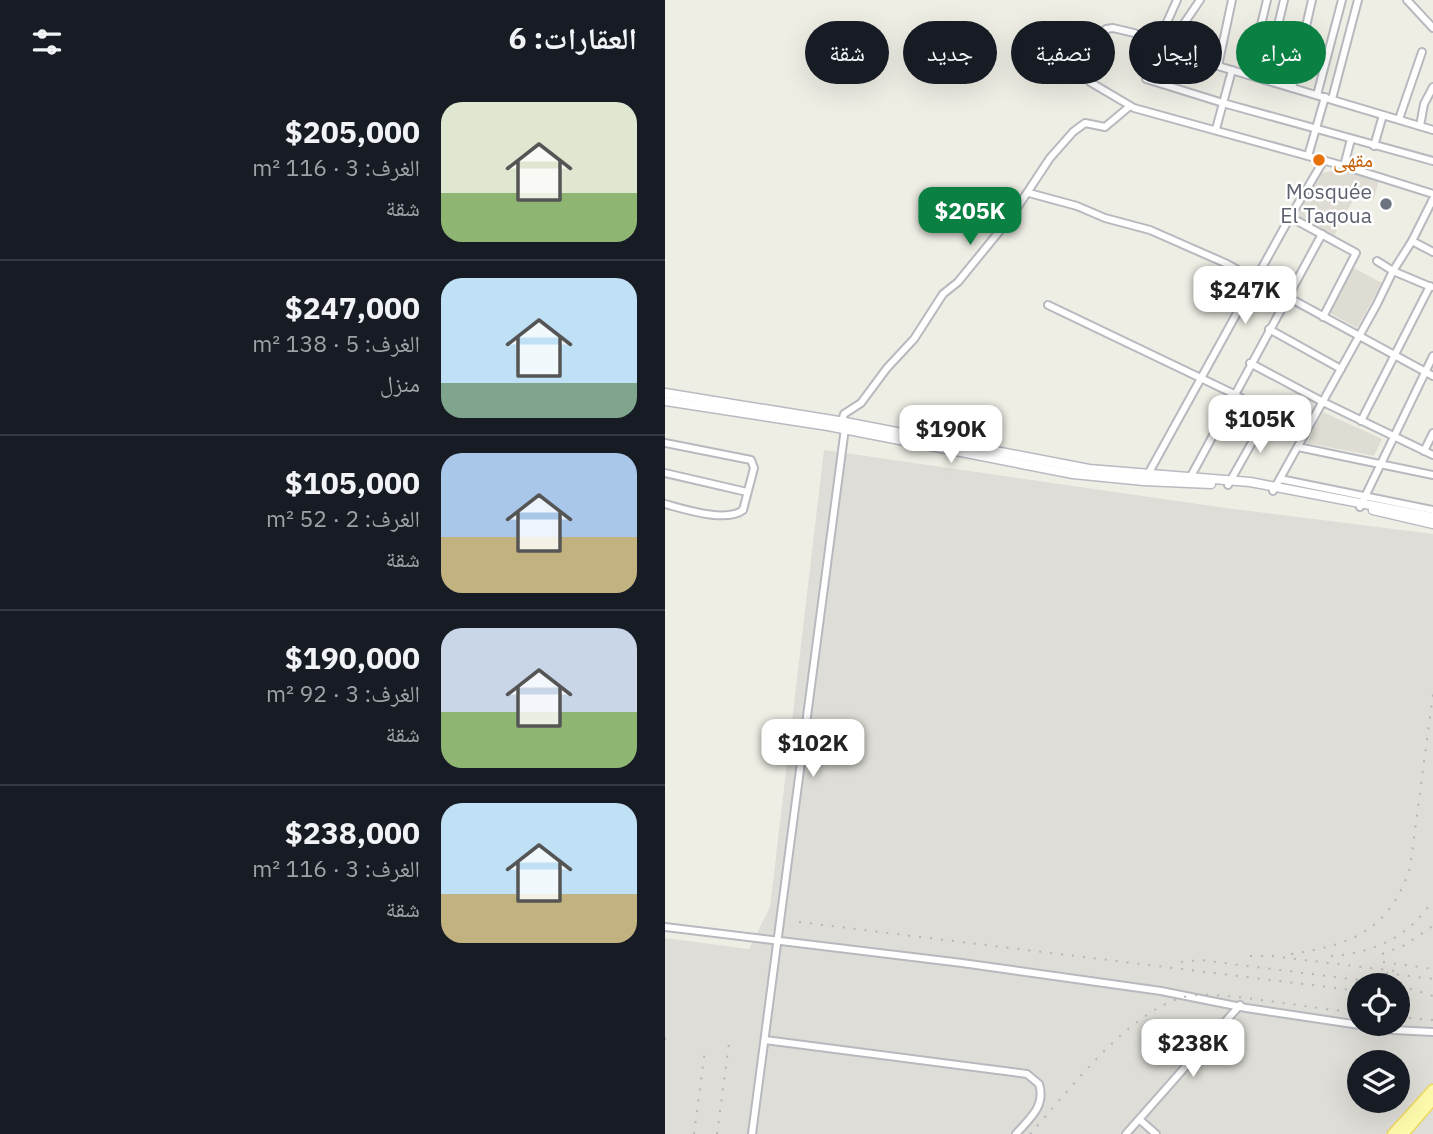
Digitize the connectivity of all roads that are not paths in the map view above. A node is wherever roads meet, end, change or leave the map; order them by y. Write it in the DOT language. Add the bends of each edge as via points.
graph roads {
  1 [pos="1177,0"];
  2 [pos="1200,0"];
  3 [pos="1232,0"];
  4 [pos="1267,0"];
  5 [pos="1284,0"];
  6 [pos="1312,0"];
  7 [pos="1342,0"];
  8 [pos="1358,0"];
  9 [pos="1407,0"];
  10 [pos="1168,21"];
  11 [pos="1184,21"];
  12 [pos="1262,21"];
  13 [pos="1279,21"];
  14 [pos="1433,28"];
  15 [pos="1129,32"];
  16 [pos="1222,47"];
  17 [pos="1422,52"];
  18 [pos="1222,67"];
  19 [pos="1232,70"];
  20 [pos="1236,71"];
  21 [pos="1162,84"];
  22 [pos="1278,84"];
  23 [pos="1433,87"];
  24 [pos="1292,88"];
  25 [pos="1325,97"];
  26 [pos="1223,103"];
  27 [pos="1130,106"];
  28 [pos="1383,115"];
  29 [pos="1399,119"];
  30 [pos="1420,126"];
  31 [pos="1216,129"];
  32 [pos="1316,129"];
  33 [pos="1433,130"];
  34 [pos="1351,139"];
  35 [pos="1374,146"];
  36 [pos="1308,156"];
  37 [pos="1324,160"];
  38 [pos="1433,161"];
  39 [pos="1344,166"];
  40 [pos="1029,192"];
  41 [pos="1433,196"];
  42 [pos="1425,216"];
  43 [pos="1290,217"];
  44 [pos="1433,220"];
  45 [pos="1322,234"];
  46 [pos="1412,241"];
  47 [pos="1433,252"];
  48 [pos="1377,261"];
  49 [pos="1393,271"];
  50 [pos="1256,279"];
  51 [pos="1431,287"];
  52 [pos="1287,297"];
  53 [pos="1048,305"];
  54 [pos="1323,317"];
  55 [pos="1269,329"];
  56 [pos="1358,337"];
  57 [pos="1395,356"];
  58 [pos="1433,356"];
  59 [pos="1250,363"];
  60 [pos="1341,369"];
  61 [pos="1425,372"];
  62 [pos="1433,376"];
  63 [pos="1200,378"];
  64 [pos="665,393"];
  65 [pos="1234,394"];
  66 [pos="665,401"];
  67 [pos="1323,402"];
  68 [pos="1268,414"];
  69 [pos="1361,421"];
  70 [pos="844,424"];
  71 [pos="1433,433"];
  72 [pos="1304,435"];
  73 [pos="1394,437"];
  74 [pos="665,443"];
  75 [pos="1298,447"];
  76 [pos="1424,451"];
  77 [pos="1433,455"];
  78 [pos="1381,463"];
  79 [pos="665,473"];
  80 [pos="1433,475"];
  81 [pos="1146,478"];
  82 [pos="1189,480"];
  83 [pos="1229,482"];
  84 [pos="1276,485"];
  85 [pos="747,492"];
  86 [pos="1363,501"];
  87 [pos="665,504"];
  88 [pos="1433,510"];
  89 [pos="1433,517"];
  90 [pos="1433,524"];
  91 [pos="665,927"];
  92 [pos="777,941"];
  93 [pos="1240,1005"];
  94 [pos="1433,1032"];
  95 [pos="765,1040"];
  96 [pos="1433,1090"];
  97 [pos="1433,1099"];
  98 [pos="1140,1119"];
  99 [pos="753,1134"];
  100 [pos="1016,1134"];
  101 [pos="1126,1134"];
  102 [pos="1156,1134"];
  103 [pos="1393,1134"];
  104 [pos="1403,1134"];
  1 -- 10 [label="street"];
  2 -- 11 [label="street"];
  3 -- 16 [label="street"];
  4 -- 12 [label="street"];
  5 -- 13 [label="street"];
  6 -- 24 [label="street"];
  7 -- 25 [label="street"];
  8 -- 25 [label="street"];
  9 -- 14 [label="street"];
  15 -- 27 [label="street" via="1113,28 1101,34 1087,79"];
  17 -- 29 [label="street"];
  18 -- 19 [label="street"];
  19 -- 20 [label="street"];
  19 -- 26 [label="street"];
  21 -- 26 [label="street"];
  22 -- 24 [label="street"];
  23 -- 30 [label="street"];
  24 -- 25 [label="street"];
  25 -- 28 [label="street"];
  25 -- 32 [label="street"];
  26 -- 31 [label="street"];
  26 -- 32 [label="street"];
  27 -- 31 [label="street"];
  27 -- 40 [label="street" via="1105,127 1085,123 1078,128 1041,169"];
  28 -- 29 [label="street"];
  28 -- 35 [label="street"];
  29 -- 30 [label="street"];
  30 -- 33 [label="street"];
  31 -- 36 [label="street"];
  32 -- 34 [label="street"];
  32 -- 36 [label="street"];
  34 -- 35 [label="street"];
  34 -- 39 [label="street"];
  35 -- 38 [label="street"];
  36 -- 37 [label="street"];
  37 -- 39 [label="street"];
  37 -- 43 [label="street"];
  39 -- 41 [label="street"];
  40 -- 50 [label="street" via="1156,232"];
  40 -- 70 [label="street" via="958,282 943,294 914,339 861,403 844,414"];
  41 -- 42 [label="street"];
  42 -- 44 [label="street"];
  42 -- 46 [label="street"];
  43 -- 45 [label="street"];
  43 -- 50 [label="street"];
  45 -- 52 [label="street"];
  45 -- 54 [label="street" via="1356,254"];
  46 -- 47 [label="street"];
  46 -- 49 [label="street"];
  48 -- 49 [label="street"];
  49 -- 51 [label="street"];
  49 -- 56 [label="street"];
  50 -- 52 [label="street"];
  50 -- 63 [label="street"];
  51 -- 57 [label="street"];
  52 -- 54 [label="street"];
  52 -- 55 [label="street"];
  53 -- 63 [label="street"];
  54 -- 56 [label="street"];
  55 -- 59 [label="street"];
  55 -- 60 [label="street"];
  56 -- 57 [label="street"];
  56 -- 60 [label="street"];
  57 -- 61 [label="street"];
  57 -- 69 [label="street"];
  58 -- 61 [label="street"];
  59 -- 65 [label="street"];
  59 -- 67 [label="street"];
  60 -- 67 [label="street"];
  61 -- 62 [label="street"];
  61 -- 73 [label="street"];
  63 -- 65 [label="street"];
  63 -- 81 [label="street"];
  64 -- 70 [label="main road"];
  65 -- 68 [label="street"];
  65 -- 82 [label="street"];
  66 -- 70 [label="main road"];
  67 -- 69 [label="street"];
  67 -- 72 [label="street"];
  68 -- 72 [label="street"];
  68 -- 83 [label="street"];
  69 -- 73 [label="street"];
  70 -- 81 [label="main road" via="1073,474"];
  70 -- 92 [label="street"];
  71 -- 76 [label="street"];
  72 -- 75 [label="street"];
  73 -- 76 [label="street"];
  73 -- 78 [label="street"];
  74 -- 85 [label="street" via="751,460 754,468"];
  75 -- 78 [label="street"];
  75 -- 84 [label="street"];
  76 -- 77 [label="street"];
  78 -- 80 [label="street"];
  78 -- 86 [label="street"];
  79 -- 85 [label="street"];
  81 -- 82 [label="main road"];
  82 -- 83 [label="main road"];
  83 -- 84 [label="main road"];
  84 -- 86 [label="main road"];
  84 -- 86 [label="street"];
  85 -- 87 [label="street" via="739,513 694,512"];
  86 -- 88 [label="street"];
  86 -- 89 [label="main road"];
  86 -- 90 [label="main road"];
  91 -- 92 [label="street"];
  92 -- 93 [label="street"];
  92 -- 95 [label="street"];
  93 -- 94 [label="street" via="1393,1030"];
  93 -- 98 [label="street"];
  95 -- 99 [label="street"];
  95 -- 100 [label="street" via="1027,1074 1039,1084 1042,1101"];
  96 -- 103 [label="main road"];
  97 -- 104 [label="main road"];
  98 -- 101 [label="street"];
  98 -- 102 [label="street"];
}
